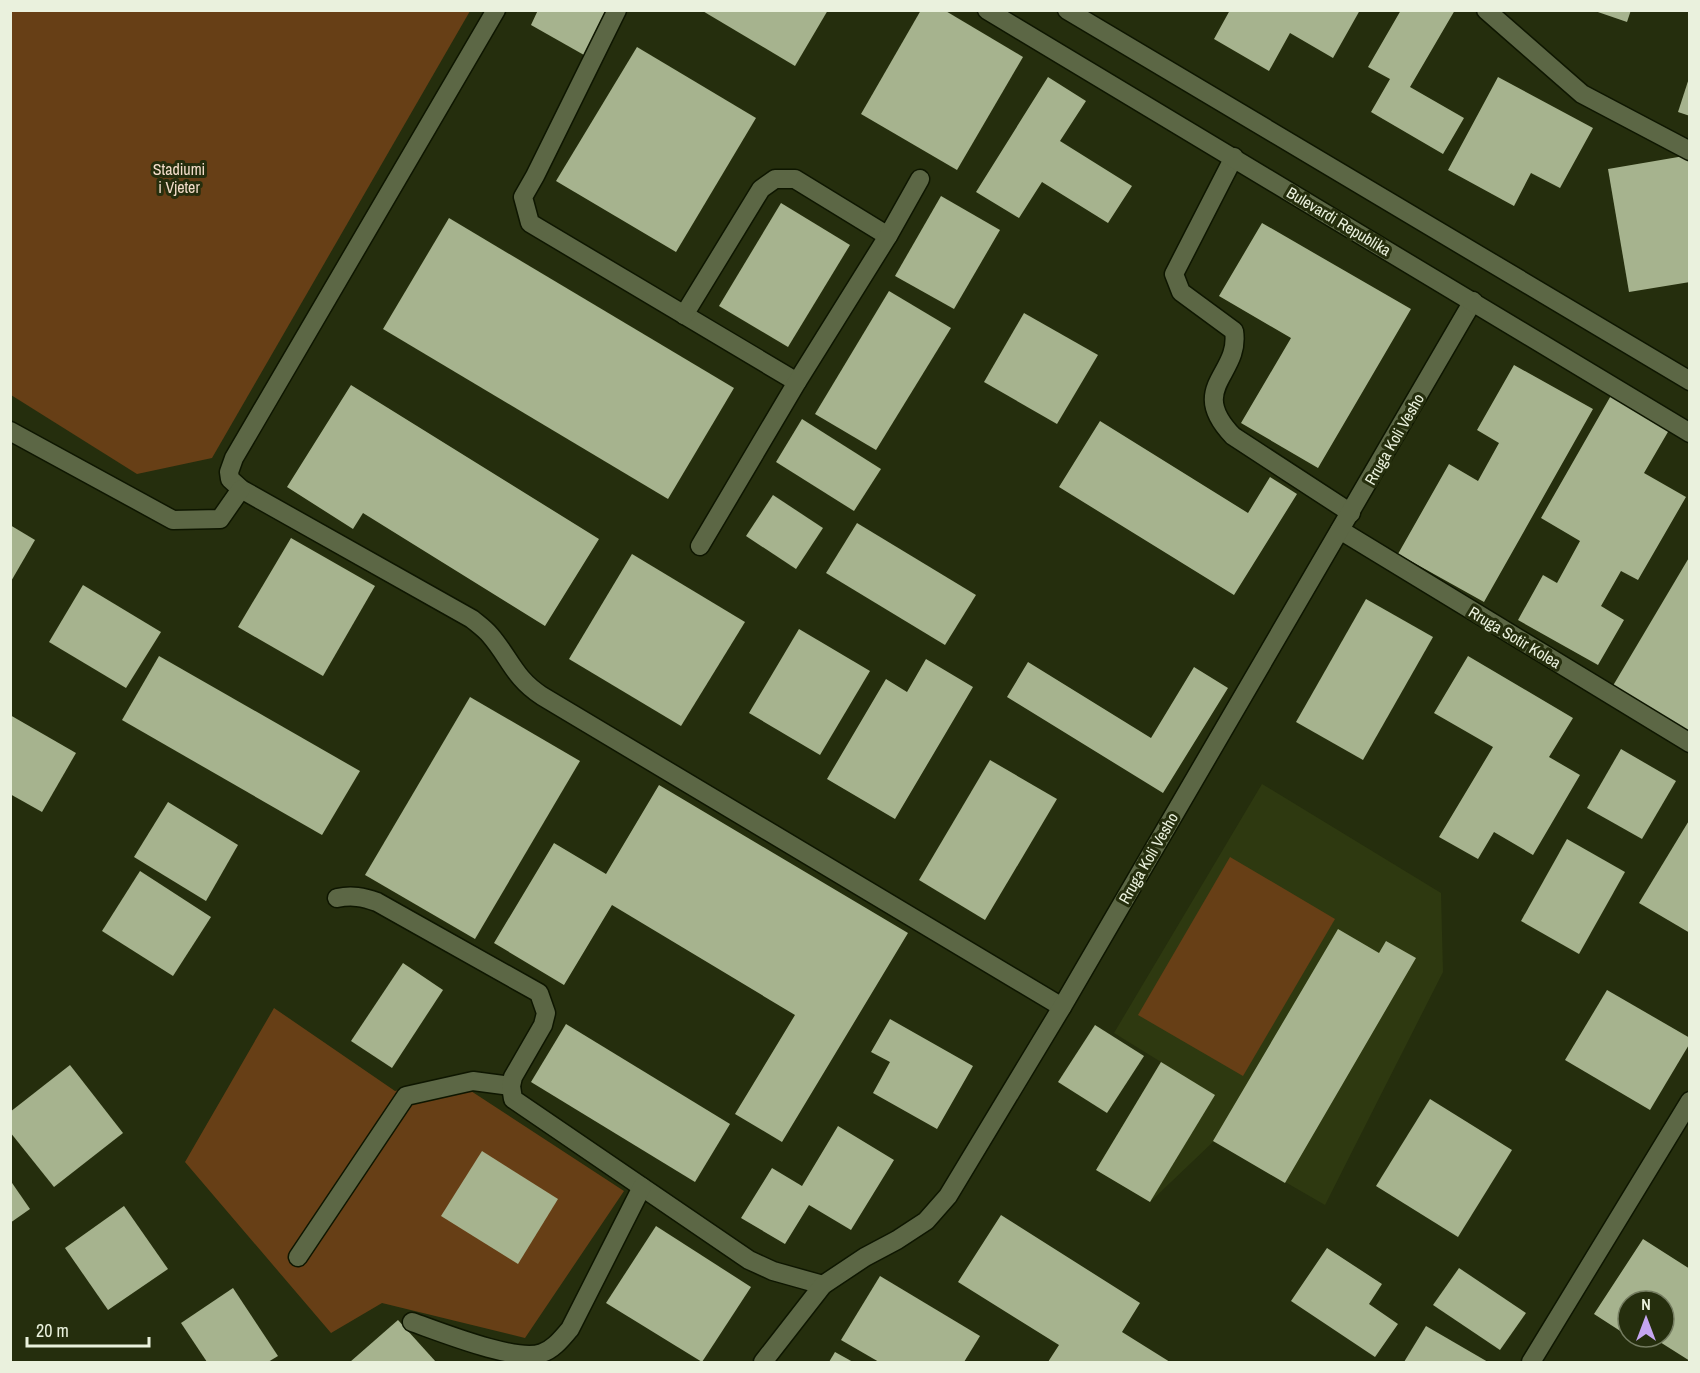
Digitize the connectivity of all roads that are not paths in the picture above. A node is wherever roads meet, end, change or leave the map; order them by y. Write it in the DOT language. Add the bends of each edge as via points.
graph roads {
  1 [pos="496,10"];
  2 [pos="617,10"];
  3 [pos="987,10"];
  4 [pos="1067,10"];
  5 [pos="1486,10"];
  6 [pos="1689,151"];
  7 [pos="1234,157"];
  8 [pos="920,179"];
  9 [pos="888,236"];
  10 [pos="1473,301"];
  11 [pos="684,315"];
  12 [pos="1689,381"];
  13 [pos="797,382"];
  14 [pos="10,431"];
  15 [pos="1689,433"];
  16 [pos="241,489"];
  17 [pos="1352,513"];
  18 [pos="1340,530"];
  19 [pos="700,546"];
  20 [pos="1689,743"];
  21 [pos="337,898"];
  22 [pos="1062,1007"];
  23 [pos="511,1086"];
  24 [pos="1689,1101"];
  25 [pos="642,1186"];
  26 [pos="298,1257"];
  27 [pos="823,1285"];
  28 [pos="412,1322"];
  29 [pos="764,1362"];
  30 [pos="1531,1362"];
  1 -- 16 [label="street" via="234,458 230,479"];
  2 -- 11 [label="street" via="523,197 530,223"];
  3 -- 7 [label="street, Bulevardi Republika"];
  4 -- 12 [label="street"];
  5 -- 6 [label="street" via="1582,94"];
  7 -- 10 [label="street, Bulevardi Republika"];
  7 -- 17 [label="street" via="1173,274 1181,292 1234,331 1236,344 1215,388 1213,406 1233,436"];
  8 -- 9 [label="street"];
  9 -- 11 [label="street" via="795,179 775,179 761,189"];
  9 -- 13 [label="street"];
  10 -- 15 [label="street, Bulevardi Republika"];
  10 -- 17 [label="street, Rruga Koli Vesho"];
  11 -- 13 [label="street"];
  13 -- 19 [label="street"];
  14 -- 16 [label="street" via="173,520 220,519"];
  16 -- 22 [label="street" via="472,619 489,634 527,687"];
  17 -- 18 [label="street, Rruga Koli Vesho"];
  18 -- 20 [label="street, Rruga Sotir Kolea"];
  18 -- 22 [label="street, Rruga Koli Vesho"];
  21 -- 23 [label="street" via="363,897 377,902 539,993 546,1012 543,1025"];
  22 -- 27 [label="street, Rruga Koli Vesho" via="948,1196 926,1221"];
  23 -- 25 [label="street" via="513,1099"];
  23 -- 26 [label="street" via="472,1081 406,1096"];
  24 -- 30 [label="street"];
  25 -- 27 [label="street" via="749,1260"];
  25 -- 28 [label="street" via="570,1329 542,1354 524,1356"];
  27 -- 29 [label="street, Rruga Koli Vesho"];
}
